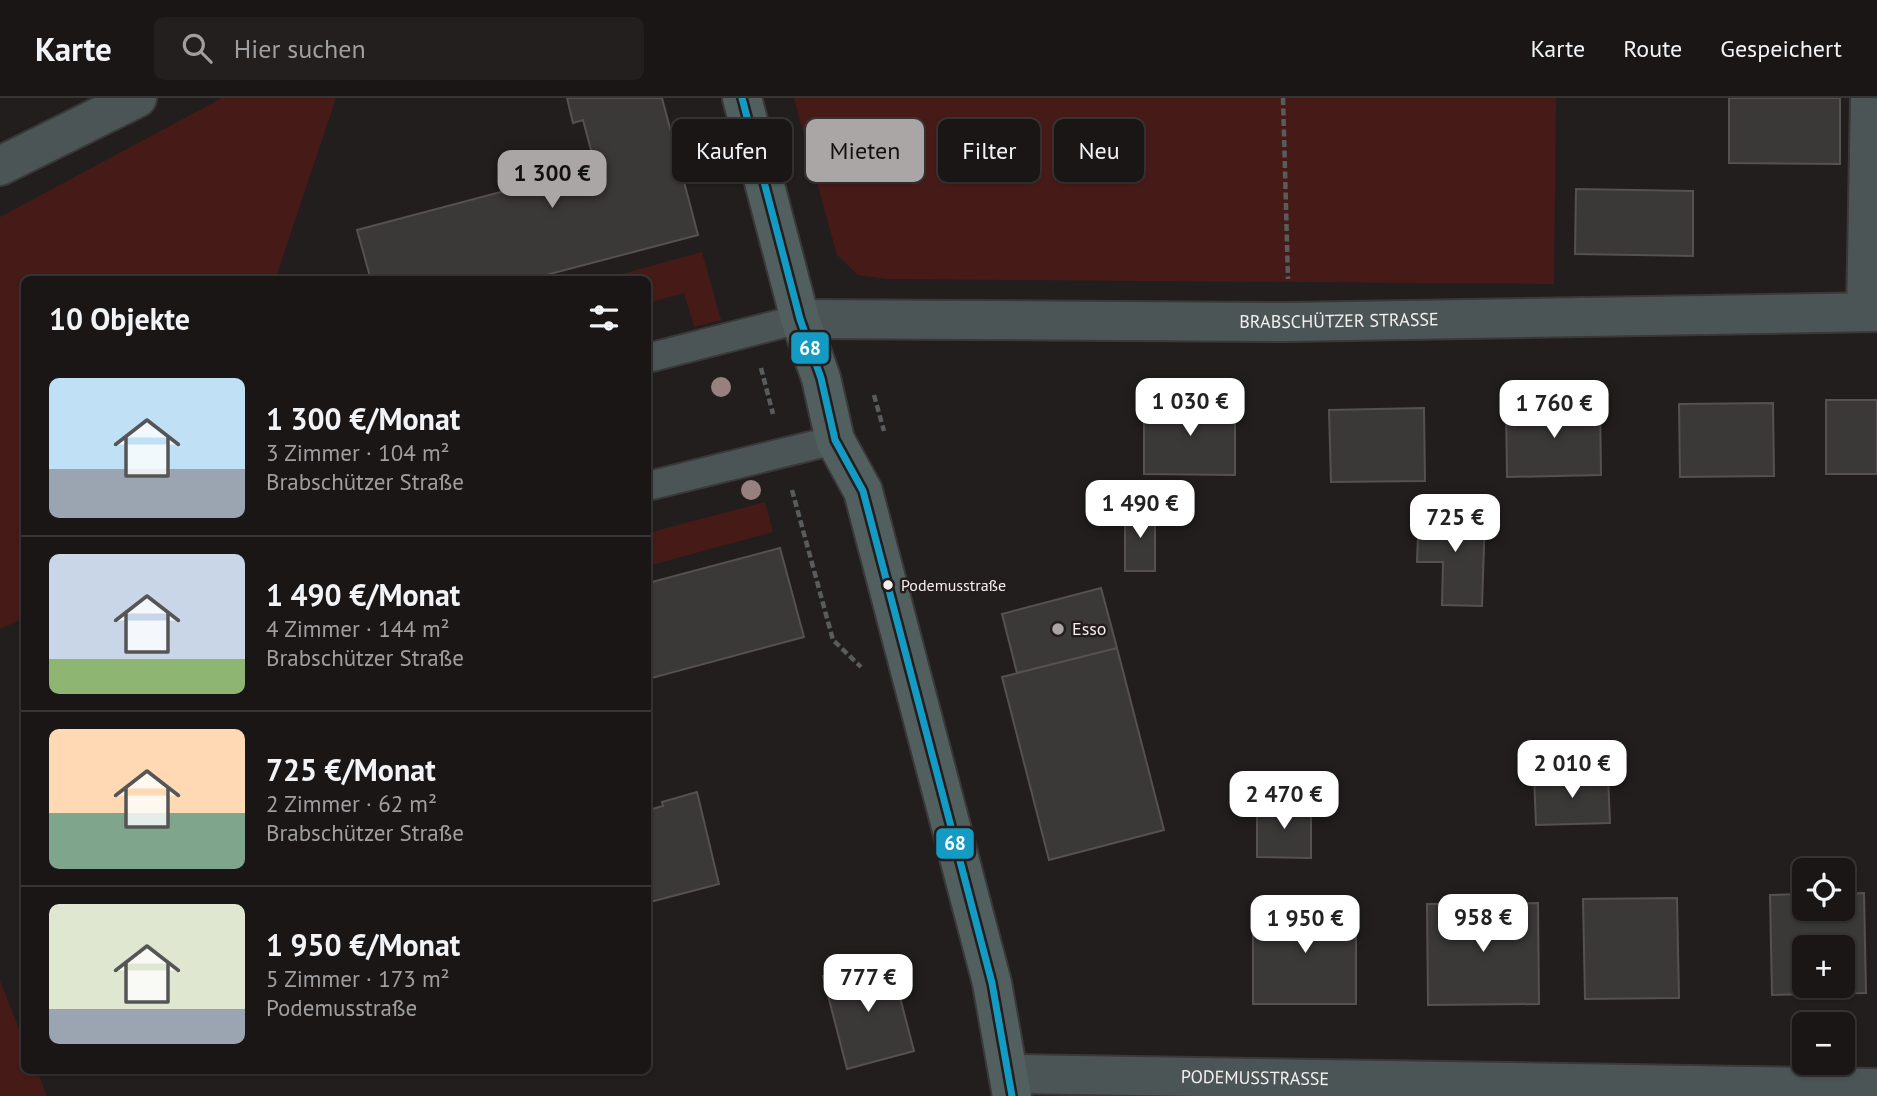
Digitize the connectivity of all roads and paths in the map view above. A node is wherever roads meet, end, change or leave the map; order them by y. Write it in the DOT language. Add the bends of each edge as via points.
graph roads {
  1 [pos="138,98"];
  2 [pos="742,98"];
  3 [pos="1283,98"];
  4 [pos="1870,98"];
  5 [pos="0,166"];
  6 [pos="1872,312"];
  7 [pos="800,320"];
  8 [pos="1289,322"];
  9 [pos="752,331"];
  10 [pos="651,357"];
  11 [pos="835,440"];
  12 [pos="782,453"];
  13 [pos="651,485"];
  14 [pos="862,668"];
  15 [pos="1011,1085"];
  16 [pos="1297,1087"];
  17 [pos="1877,1088"];
  1 -- 5 [label="street"];
  2 -- 7 [label="main road"];
  3 -- 8 [label="path"];
  4 -- 6 [label="street"];
  6 -- 8 [label="street, BRABSCHÜTZER STRASSE"];
  7 -- 8 [label="street, BRABSCHÜTZER STRASSE"];
  7 -- 9 [label="lane"];
  7 -- 11 [label="main road" via="821,378"];
  9 -- 10 [label="lane"];
  9 -- 12 [label="path"];
  11 -- 12 [label="lane"];
  11 -- 15 [label="main road" via="863,491 992,983"];
  12 -- 13 [label="lane"];
  12 -- 14 [label="path" via="833,640"];
  15 -- 16 [label="street, PODEMUSSTRASSE"];
  16 -- 17 [label="street, PODEMUSSTRASSE"];
}
